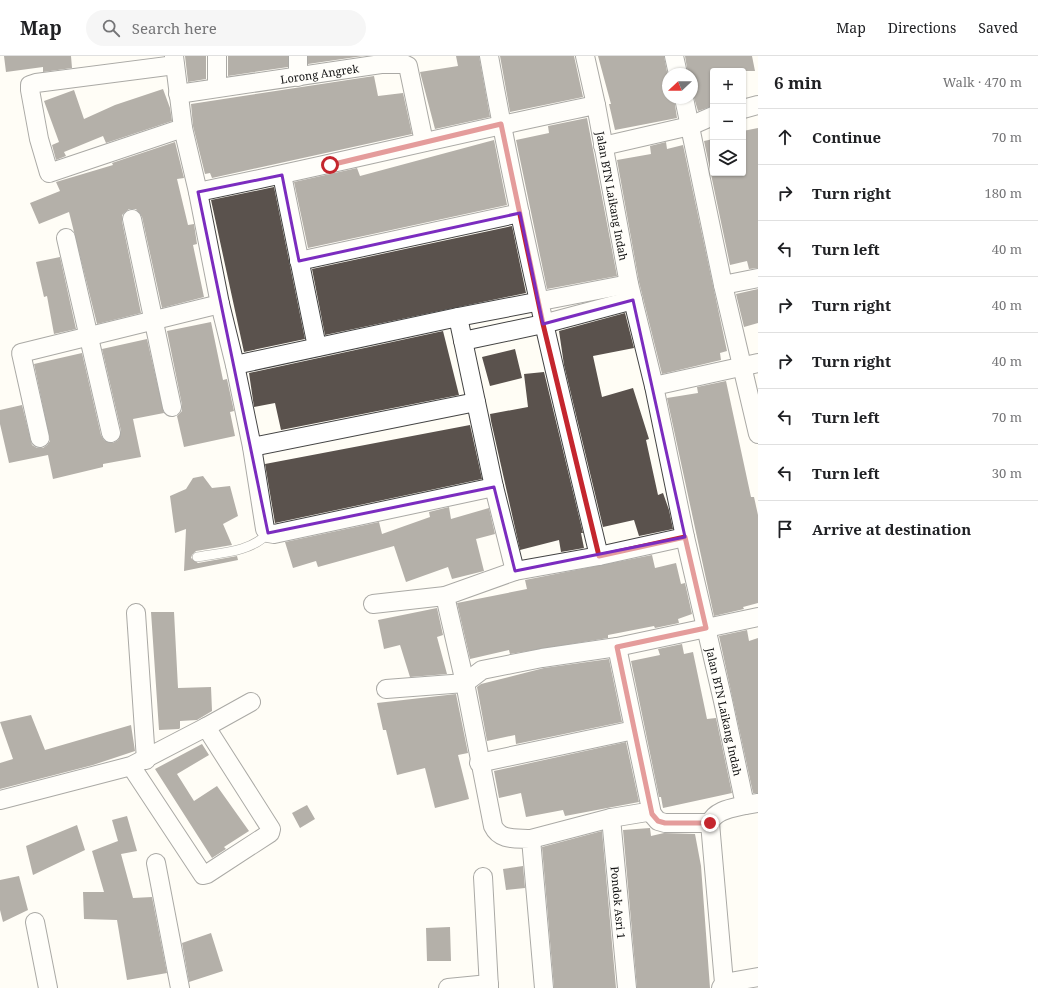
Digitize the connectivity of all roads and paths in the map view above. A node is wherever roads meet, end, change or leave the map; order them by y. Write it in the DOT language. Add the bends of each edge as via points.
graph roads {
  1 [pos="217,56"];
  2 [pos="298,56"];
  3 [pos="489,56"];
  4 [pos="585,56"];
  5 [pos="674,56"];
  6 [pos="174,60"];
  7 [pos="381,60"];
  8 [pos="677,68"];
  9 [pos="298,77"];
  10 [pos="217,87"];
  11 [pos="178,94"];
  12 [pos="685,104"];
  13 [pos="596,105"];
  14 [pos="758,105"];
  15 [pos="746,108"];
  16 [pos="710,117"];
  17 [pos="501,124"];
  18 [pos="690,126"];
  19 [pos="183,128"];
  20 [pos="424,142"];
  21 [pos="604,146"];
  22 [pos="282,175"];
  23 [pos="198,192"];
  24 [pos="520,212"];
  25 [pos="132,219"];
  26 [pos="66,238"];
  27 [pos="299,261"];
  28 [pos="758,278"];
  29 [pos="723,284"];
  30 [pos="631,292"];
  31 [pos="538,300"];
  32 [pos="220,304"];
  33 [pos="458,317"];
  34 [pos="154,321"];
  35 [pos="543,324"];
  36 [pos="88,337"];
  37 [pos="463,341"];
  38 [pos="317,347"];
  39 [pos="235,365"];
  40 [pos="750,365"];
  41 [pos="654,386"];
  42 [pos="476,402"];
  43 [pos="172,407"];
  44 [pos="111,432"];
  45 [pos="758,434"];
  46 [pos="40,438"];
  47 [pos="252,448"];
  48 [pos="494,488"];
  49 [pos="268,533"];
  50 [pos="685,537"];
  51 [pos="599,556"];
  52 [pos="197,557"];
  53 [pos="515,571"];
  54 [pos="445,596"];
  55 [pos="373,604"];
  56 [pos="136,612"];
  57 [pos="758,617"];
  58 [pos="706,628"];
  59 [pos="617,647"];
  60 [pos="465,683"];
  61 [pos="386,689"];
  62 [pos="251,702"];
  63 [pos="206,727"];
  64 [pos="634,730"];
  65 [pos="138,763"];
  66 [pos="479,763"];
  67 [pos="0,800"];
  68 [pos="751,804"];
  69 [pos="652,814"];
  70 [pos="611,818"];
  71 [pos="710,823"];
  72 [pos="531,839"];
  73 [pos="156,863"];
  74 [pos="483,877"];
  75 [pos="35,922"];
  76 [pos="758,977"];
  77 [pos="489,986"];
  78 [pos="723,986"];
  79 [pos="48,988"];
  80 [pos="180,988"];
  81 [pos="448,988"];
  82 [pos="544,988"];
  83 [pos="627,988"];
  1 -- 10 [label="street"];
  2 -- 9 [label="street"];
  3 -- 17 [label="street"];
  4 -- 13 [label="street, Jalan BTN Laikang Indah"];
  5 -- 8 [label="street"];
  6 -- 11 [label="street"];
  6 -- 19 [label="street" via="30,85 30,90 39,139 49,173"];
  7 -- 9 [label="street, Lorong Angrek"];
  7 -- 20 [label="street, Lorong Angrek" via="408,66"];
  9 -- 10 [label="street, Lorong Angrek"];
  10 -- 11 [label="street, Lorong Angrek"];
  11 -- 19 [label="street"];
  12 -- 18 [label="street"];
  13 -- 17 [label="street"];
  13 -- 21 [label="street, Jalan BTN Laikang Indah"];
  14 -- 15 [label="street"];
  16 -- 18 [label="street"];
  17 -- 20 [label="street"];
  17 -- 24 [label="street"];
  18 -- 21 [label="street"];
  18 -- 29 [label="street"];
  19 -- 23 [label="street"];
  20 -- 22 [label="street"];
  21 -- 30 [label="street, Jalan BTN Laikang Indah"];
  22 -- 23 [label="street"];
  22 -- 27 [label="street"];
  23 -- 32 [label="street"];
  24 -- 27 [label="street"];
  24 -- 31 [label="street"];
  25 -- 34 [label="street"];
  26 -- 36 [label="street"];
  27 -- 38 [label="street"];
  28 -- 29 [label="street"];
  29 -- 40 [label="street"];
  30 -- 31 [label="street"];
  30 -- 35 [label="street"];
  30 -- 41 [label="street, Jalan BTN Laikang Indah"];
  31 -- 33 [label="street"];
  31 -- 35 [label="street"];
  32 -- 34 [label="street"];
  32 -- 39 [label="street"];
  33 -- 37 [label="street"];
  33 -- 38 [label="street"];
  34 -- 36 [label="street"];
  34 -- 43 [label="street"];
  35 -- 37 [label="street"];
  35 -- 51 [label="street"];
  36 -- 44 [label="street"];
  36 -- 46 [label="street" via="21,353"];
  37 -- 42 [label="street"];
  38 -- 39 [label="street"];
  39 -- 47 [label="street"];
  40 -- 41 [label="street"];
  40 -- 45 [label="street"];
  41 -- 50 [label="street, Jalan BTN Laikang Indah"];
  42 -- 47 [label="street"];
  42 -- 48 [label="street"];
  47 -- 49 [label="street" via="265,529"];
  48 -- 49 [label="street"];
  48 -- 53 [label="street"];
  49 -- 52 [label="lane" via="243,548"];
  50 -- 51 [label="street"];
  50 -- 58 [label="street, Jalan BTN Laikang Indah"];
  51 -- 53 [label="street"];
  53 -- 54 [label="street"];
  54 -- 55 [label="street"];
  54 -- 60 [label="street"];
  56 -- 65 [label="street"];
  57 -- 58 [label="street"];
  58 -- 59 [label="street"];
  58 -- 68 [label="street, Jalan BTN Laikang Indah"];
  59 -- 60 [label="street" via="482,670"];
  59 -- 64 [label="street"];
  60 -- 61 [label="street"];
  60 -- 66 [label="street"];
  62 -- 63 [label="street"];
  63 -- 65 [label="street"];
  63 -- 65 [label="street" via="271,829 267,837 207,874 203,875 200,872"];
  64 -- 66 [label="street"];
  64 -- 69 [label="street"];
  65 -- 67 [label="street"];
  66 -- 72 [label="street" via="496,833 502,837"];
  68 -- 71 [label="street" via="721,812"];
  69 -- 70 [label="street" via="647,812"];
  69 -- 71 [label="street" via="658,821 665,823"];
  70 -- 72 [label="street"];
  70 -- 83 [label="street, Pondok Asri 1"];
  71 -- 78 [label="street"];
  72 -- 82 [label="street"];
  73 -- 80 [label="street"];
  74 -- 77 [label="street"];
  75 -- 79 [label="street"];
  76 -- 78 [label="street"];
  77 -- 81 [label="street"];
}
